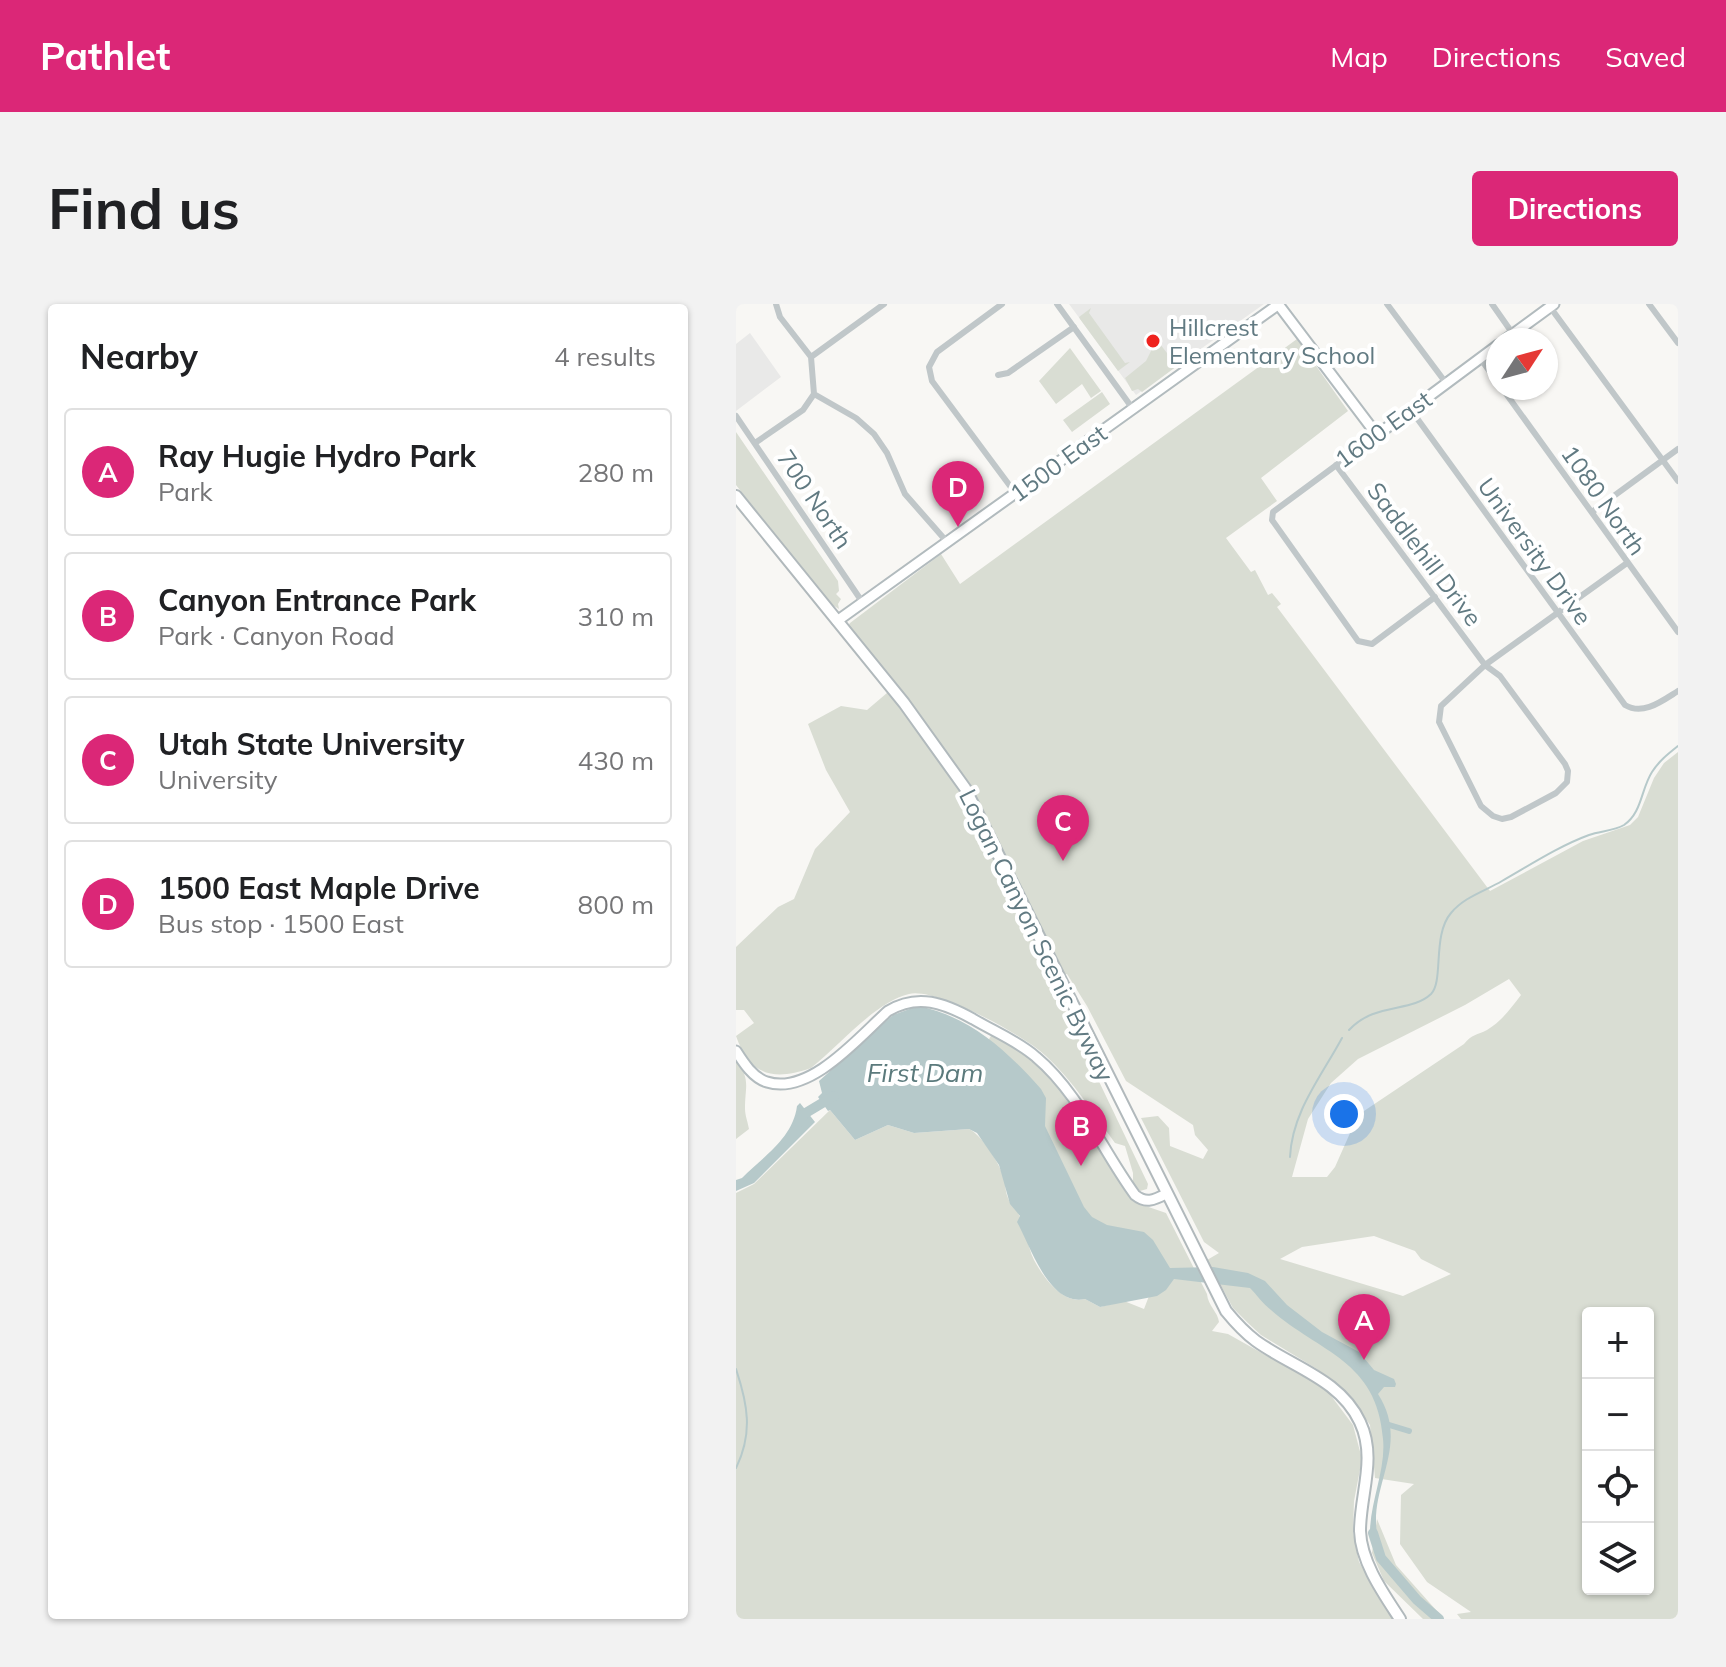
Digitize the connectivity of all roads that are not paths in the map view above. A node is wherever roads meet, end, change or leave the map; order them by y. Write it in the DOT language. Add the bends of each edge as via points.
graph roads {
  1 [pos="776,304"];
  2 [pos="884,304"];
  3 [pos="1002,304"];
  4 [pos="1057,304"];
  5 [pos="1278,304"];
  6 [pos="1387,304"];
  7 [pos="1492,304"];
  8 [pos="1649,304"];
  9 [pos="1552,305"];
  10 [pos="1074,327"];
  11 [pos="1504,328"];
  12 [pos="1521,328"];
  13 [pos="1678,343"];
  14 [pos="1486,354"];
  15 [pos="811,357"];
  16 [pos="1480,358"];
  17 [pos="1486,366"];
  18 [pos="998,375"];
  19 [pos="1446,383"];
  20 [pos="814,394"];
  21 [pos="1511,400"];
  22 [pos="1133,409"];
  23 [pos="1410,410"];
  24 [pos="736,416"];
  25 [pos="1377,435"];
  26 [pos="755,443"];
  27 [pos="1678,449"];
  28 [pos="1663,460"];
  29 [pos="1336,465"];
  30 [pos="1678,481"];
  31 [pos="1016,494"];
  32 [pos="736,496"];
  33 [pos="1592,512"];
  34 [pos="948,543"];
  35 [pos="1627,563"];
  36 [pos="1435,597"];
  37 [pos="863,603"];
  38 [pos="1558,612"];
  39 [pos="837,621"];
  40 [pos="1678,632"];
  41 [pos="1485,665"];
  42 [pos="1678,691"];
  43 [pos="736,1051"];
  44 [pos="1166,1194"];
  45 [pos="1400,1619"];
  1 -- 15 [label="street"];
  2 -- 15 [label="street"];
  3 -- 31 [label="street" via="937,352 929,367 932,381"];
  4 -- 10 [label="street"];
  5 -- 22 [label="street, 1500 East"];
  5 -- 25 [label="street"];
  6 -- 19 [label="street"];
  7 -- 11 [label="street"];
  8 -- 13 [label="street"];
  9 -- 12 [label="street"];
  9 -- 28 [label="street"];
  10 -- 18 [label="street"];
  10 -- 22 [label="street"];
  14 -- 16 [label="street, 1600 East"];
  15 -- 20 [label="street"];
  16 -- 17 [label="street"];
  16 -- 19 [label="street, 1600 East"];
  19 -- 23 [label="street, 1600 East"];
  20 -- 26 [label="street" via="803,410"];
  20 -- 34 [label="street" via="874,434 905,494"];
  21 -- 33 [label="street, 1080 North"];
  22 -- 31 [label="street, 1500 East"];
  23 -- 25 [label="street, 1600 East"];
  23 -- 38 [label="street, University Drive"];
  24 -- 26 [label="street, 700 North"];
  25 -- 29 [label="street, 1600 East"];
  26 -- 37 [label="street, 700 North"];
  27 -- 28 [label="street"];
  28 -- 30 [label="street"];
  28 -- 33 [label="street"];
  29 -- 36 [label="street, Saddlehill Drive"];
  29 -- 36 [label="street, 1600 East" via="1271,515 1358,641 1372,644"];
  31 -- 34 [label="street, 1500 East"];
  32 -- 39 [label="main road, Logan Canyon Scenic Byway"];
  33 -- 35 [label="street, 1080 North"];
  34 -- 37 [label="street, 1500 East"];
  35 -- 38 [label="street"];
  35 -- 40 [label="street, 1080 North"];
  36 -- 41 [label="street, Saddlehill Drive"];
  37 -- 39 [label="street, 1500 East"];
  38 -- 41 [label="street"];
  38 -- 42 [label="street, University Drive" via="1625,705 1642,711"];
  39 -- 44 [label="main road, Logan Canyon Scenic Byway" via="965,788"];
  41 -- 41 [label="street" via="1500,676 1568,771 1567,782 1556,793 1502,819 1481,806 1438,714"];
  43 -- 44 [label="street" via="767,1082 807,1078 899,1004 939,1002 1033,1054 1074,1100 1135,1195 1151,1201"];
  44 -- 45 [label="main road, Logan Canyon Scenic Byway" via="1214,1291 1240,1327 1323,1379 1360,1422 1368,1474 1360,1530 1363,1545 1378,1585"];
}
